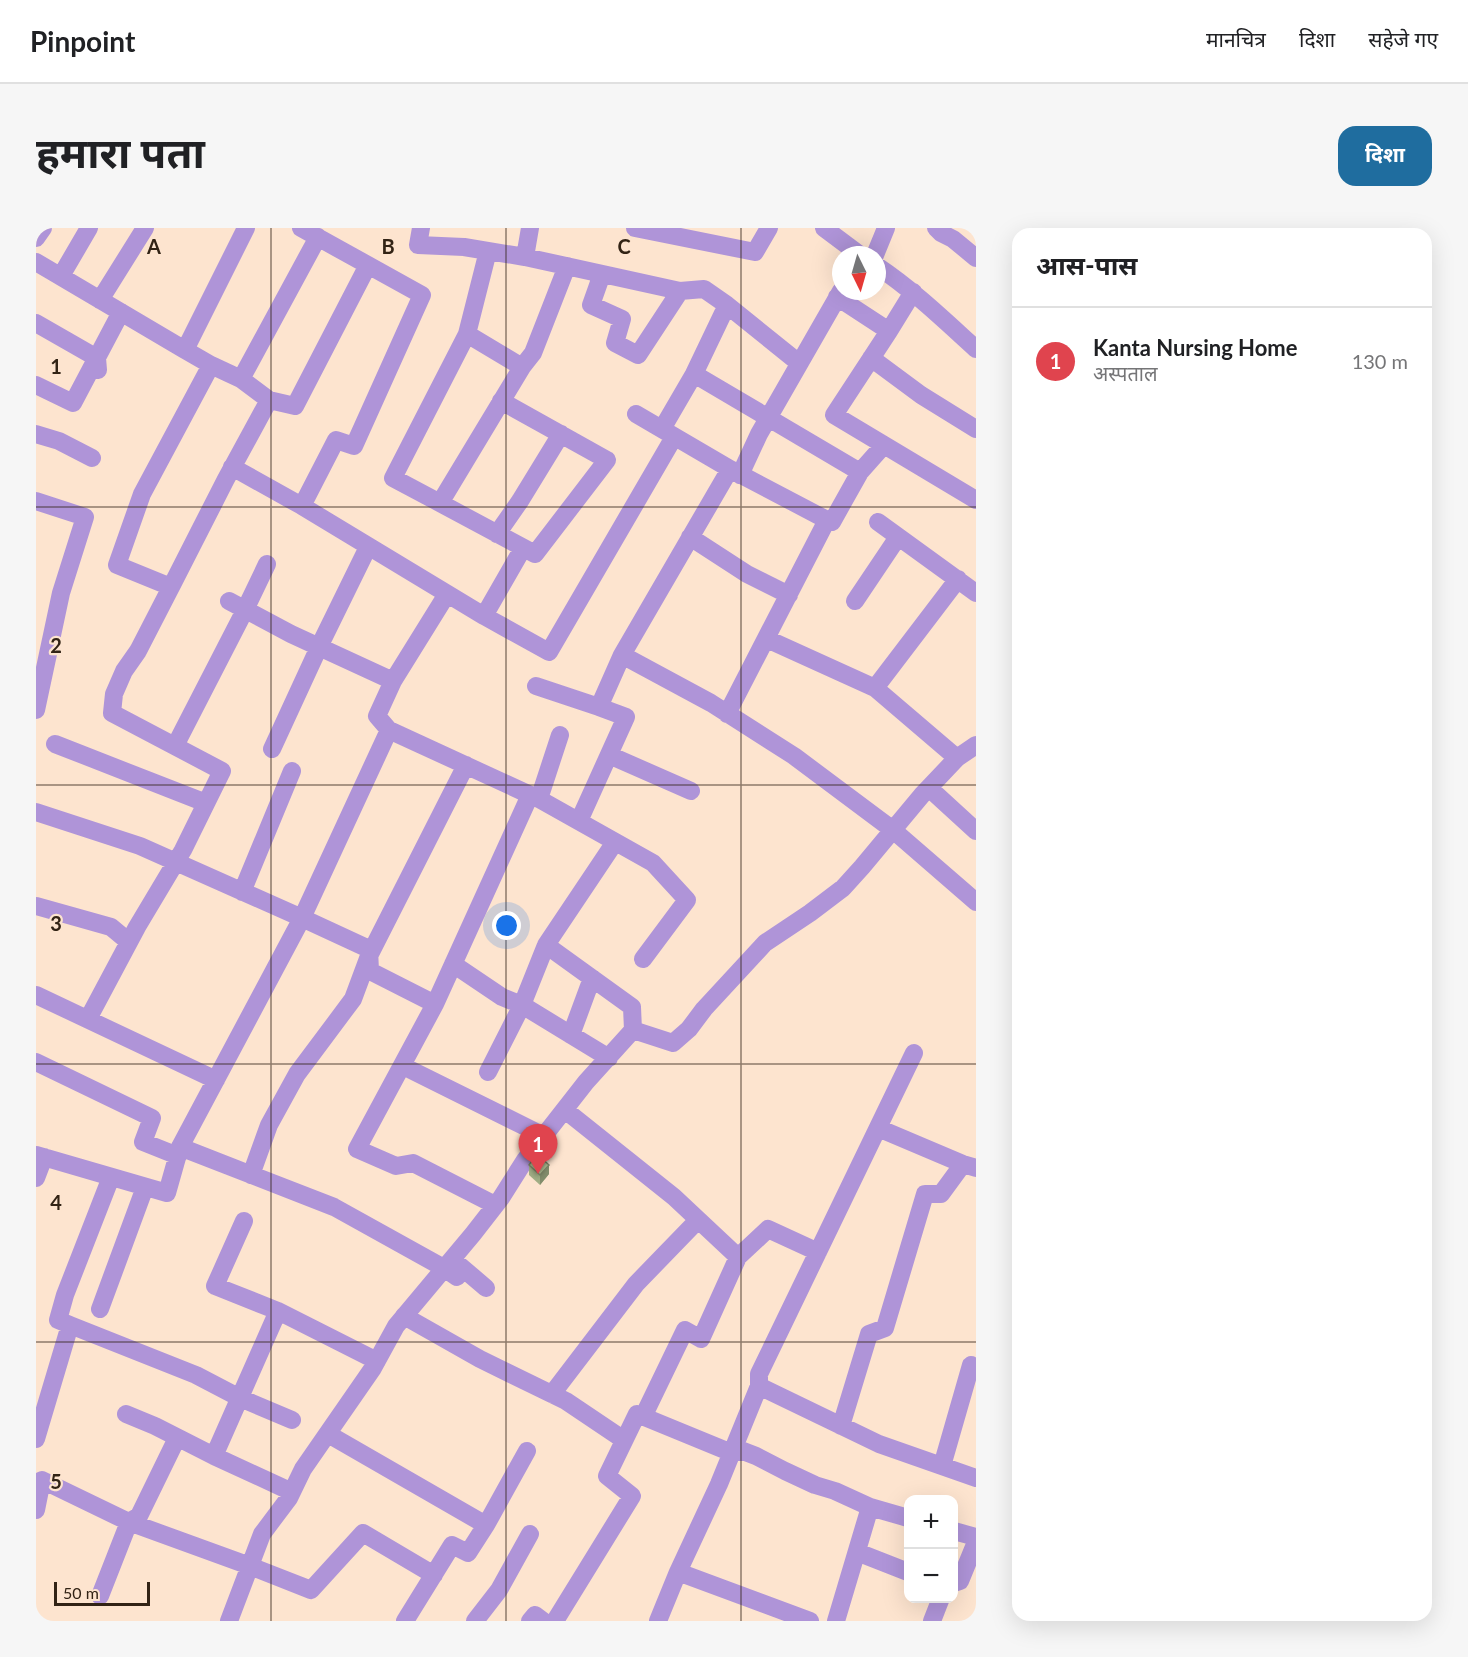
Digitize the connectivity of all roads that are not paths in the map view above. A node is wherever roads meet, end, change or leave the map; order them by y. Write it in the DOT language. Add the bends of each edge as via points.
graph roads {
  1 [pos="43,228"];
  2 [pos="89,228"];
  3 [pos="146,228"];
  4 [pos="246,228"];
  5 [pos="301,228"];
  6 [pos="421,228"];
  7 [pos="530,228"];
  8 [pos="635,228"];
  9 [pos="769,228"];
  10 [pos="824,228"];
  11 [pos="886,228"];
  12 [pos="936,228"];
  13 [pos="676,232"];
  14 [pos="958,233"];
  15 [pos="318,237"];
  16 [pos="36,238"];
  17 [pos="848,246"];
  18 [pos="879,246"];
  19 [pos="488,251"];
  20 [pos="525,257"];
  21 [pos="976,258"];
  22 [pos="36,262"];
  23 [pos="368,265"];
  24 [pos="567,266"];
  25 [pos="886,273"];
  26 [pos="602,274"];
  27 [pos="61,276"];
  28 [pos="680,291"];
  29 [pos="913,292"];
  30 [pos="100,300"];
  31 [pos="836,300"];
  32 [pos="847,300"];
  33 [pos="728,305"];
  34 [pos="121,312"];
  35 [pos="36,323"];
  36 [pos="889,331"];
  37 [pos="969,333"];
  38 [pos="468,334"];
  39 [pos="976,349"];
  40 [pos="185,350"];
  41 [pos="871,358"];
  42 [pos="799,363"];
  43 [pos="98,365"];
  44 [pos="211,365"];
  45 [pos="522,367"];
  46 [pos="694,374"];
  47 [pos="241,380"];
  48 [pos="36,385"];
  49 [pos="269,400"];
  50 [pos="501,401"];
  51 [pos="636,414"];
  52 [pos="769,417"];
  53 [pos="976,429"];
  54 [pos="668,433"];
  55 [pos="36,434"];
  56 [pos="561,434"];
  57 [pos="884,445"];
  58 [pos="92,458"];
  59 [pos="232,467"];
  60 [pos="735,472"];
  61 [pos="860,472"];
  62 [pos="976,500"];
  63 [pos="36,501"];
  64 [pos="440,503"];
  65 [pos="302,506"];
  66 [pos="832,522"];
  67 [pos="878,522"];
  68 [pos="497,534"];
  69 [pos="690,537"];
  70 [pos="898,537"];
  71 [pos="368,548"];
  72 [pos="523,548"];
  73 [pos="267,564"];
  74 [pos="958,579"];
  75 [pos="171,587"];
  76 [pos="976,593"];
  77 [pos="447,594"];
  78 [pos="789,595"];
  79 [pos="855,601"];
  80 [pos="237,606"];
  81 [pos="484,616"];
  82 [pos="767,639"];
  83 [pos="319,647"];
  84 [pos="622,655"];
  85 [pos="393,681"];
  86 [pos="536,686"];
  87 [pos="875,688"];
  88 [pos="599,707"];
  89 [pos="36,710"];
  90 [pos="728,714"];
  91 [pos="389,730"];
  92 [pos="560,735"];
  93 [pos="55,744"];
  94 [pos="976,745"];
  95 [pos="175,746"];
  96 [pos="272,749"];
  97 [pos="609,755"];
  98 [pos="957,758"];
  99 [pos="466,765"];
  100 [pos="292,771"];
  101 [pos="929,788"];
  102 [pos="691,791"];
  103 [pos="535,797"];
  104 [pos="206,803"];
  105 [pos="36,812"];
  106 [pos="579,821"];
  107 [pos="894,830"];
  108 [pos="976,831"];
  109 [pos="615,842"];
  110 [pos="175,862"];
  111 [pos="242,892"];
  112 [pos="976,902"];
  113 [pos="36,906"];
  114 [pos="302,918"];
  115 [pos="129,942"];
  116 [pos="546,945"];
  117 [pos="369,956"];
  118 [pos="643,959"];
  119 [pos="453,964"];
  120 [pos="592,978"];
  121 [pos="36,995"];
  122 [pos="435,1004"];
  123 [pos="522,1005"];
  124 [pos="88,1019"];
  125 [pos="633,1030"];
  126 [pos="571,1035"];
  127 [pos="914,1053"];
  128 [pos="609,1058"];
  129 [pos="36,1062"];
  130 [pos="409,1070"];
  131 [pos="488,1072"];
  132 [pos="216,1080"];
  133 [pos="565,1110"];
  134 [pos="878,1128"];
  135 [pos="544,1136"];
  136 [pos="179,1151"];
  137 [pos="40,1156"];
  138 [pos="970,1166"];
  139 [pos="251,1175"];
  140 [pos="111,1177"];
  141 [pos="36,1178"];
  142 [pos="146,1187"];
  143 [pos="495,1205"];
  144 [pos="698,1220"];
  145 [pos="244,1221"];
  146 [pos="818,1252"];
  147 [pos="738,1257"];
  148 [pos="451,1268"];
  149 [pos="486,1288"];
  150 [pos="99,1309"];
  151 [pos="278,1311"];
  152 [pos="404,1316"];
  153 [pos="70,1325"];
  154 [pos="377,1361"];
  155 [pos="970,1365"];
  156 [pos="759,1386"];
  157 [pos="552,1394"];
  158 [pos="240,1398"];
  159 [pos="126,1414"];
  160 [pos="643,1417"];
  161 [pos="292,1420"];
  162 [pos="841,1426"];
  163 [pos="328,1434"];
  164 [pos="177,1438"];
  165 [pos="36,1439"];
  166 [pos="624,1440"];
  167 [pos="527,1451"];
  168 [pos="732,1453"];
  169 [pos="214,1456"];
  170 [pos="942,1466"];
  171 [pos="976,1478"];
  172 [pos="39,1480"];
  173 [pos="292,1492"];
  174 [pos="870,1507"];
  175 [pos="36,1510"];
  176 [pos="904,1517"];
  177 [pos="129,1522"];
  178 [pos="486,1525"];
  179 [pos="958,1533"];
  180 [pos="530,1534"];
  181 [pos="976,1540"];
  182 [pos="857,1552"];
  183 [pos="250,1566"];
  184 [pos="904,1570"];
  185 [pos="678,1572"];
  186 [pos="434,1575"];
  187 [pos="958,1582"];
  188 [pos="100,1596"];
  189 [pos="939,1603"];
  190 [pos="229,1621"];
  191 [pos="405,1621"];
  192 [pos="475,1621"];
  193 [pos="530,1621"];
  194 [pos="543,1621"];
  195 [pos="555,1621"];
  196 [pos="658,1621"];
  197 [pos="810,1621"];
  198 [pos="836,1621"];
  199 [pos="932,1621"];
  1 -- 16 [label="street"];
  2 -- 27 [label="street"];
  3 -- 30 [label="street"];
  4 -- 40 [label="street"];
  5 -- 15 [label="street"];
  6 -- 19 [label="street" via="418,245"];
  7 -- 20 [label="street"];
  8 -- 13 [label="street"];
  9 -- 13 [label="street" via="755,252"];
  10 -- 17 [label="street"];
  11 -- 18 [label="street"];
  12 -- 14 [label="street" via="941,233"];
  14 -- 21 [label="street"];
  15 -- 23 [label="street"];
  15 -- 47 [label="street"];
  19 -- 20 [label="street"];
  19 -- 38 [label="street"];
  20 -- 24 [label="street"];
  22 -- 27 [label="street"];
  23 -- 49 [label="street" via="295,406"];
  23 -- 65 [label="street" via="422,296 354,446 336,440"];
  24 -- 26 [label="street"];
  24 -- 45 [label="street" via="533,353"];
  25 -- 29 [label="street"];
  26 -- 28 [label="street"];
  26 -- 28 [label="street" via="591,305 622,319 615,343 638,355"];
  27 -- 30 [label="street"];
  28 -- 33 [label="street" via="704,289"];
  29 -- 36 [label="street"];
  29 -- 37 [label="street"];
  30 -- 34 [label="street"];
  31 -- 42 [label="street"];
  32 -- 36 [label="street"];
  33 -- 42 [label="street"];
  33 -- 46 [label="street"];
  34 -- 40 [label="street"];
  34 -- 43 [label="street"];
  35 -- 43 [label="street"];
  36 -- 41 [label="street"];
  37 -- 39 [label="street"];
  38 -- 45 [label="street"];
  38 -- 64 [label="street" via="393,478"];
  40 -- 44 [label="street"];
  41 -- 53 [label="street"];
  41 -- 57 [label="street" via="834,415"];
  42 -- 52 [label="street"];
  43 -- 48 [label="street" via="73,403"];
  44 -- 47 [label="street"];
  44 -- 75 [label="street" via="142,495 117,565"];
  45 -- 50 [label="street"];
  46 -- 52 [label="street"];
  46 -- 54 [label="street"];
  47 -- 49 [label="street"];
  49 -- 59 [label="street"];
  50 -- 56 [label="street"];
  50 -- 64 [label="street"];
  51 -- 54 [label="street"];
  52 -- 60 [label="street"];
  52 -- 61 [label="street"];
  54 -- 60 [label="street"];
  54 -- 81 [label="street" via="549,652"];
  55 -- 58 [label="street"];
  56 -- 68 [label="street"];
  56 -- 72 [label="street" via="607,460 535,554"];
  57 -- 61 [label="street"];
  57 -- 62 [label="street"];
  59 -- 65 [label="street"];
  59 -- 75 [label="street"];
  60 -- 69 [label="street"];
  60 -- 78 [label="street" via="827,520"];
  61 -- 66 [label="street"];
  63 -- 89 [label="street" via="85,517 61,593"];
  64 -- 68 [label="street"];
  65 -- 71 [label="street"];
  67 -- 70 [label="street"];
  68 -- 72 [label="street"];
  69 -- 78 [label="street" via="747,574"];
  69 -- 84 [label="street"];
  70 -- 74 [label="street"];
  70 -- 79 [label="street"];
  71 -- 77 [label="street"];
  71 -- 83 [label="street"];
  72 -- 81 [label="street"];
  73 -- 80 [label="street"];
  74 -- 76 [label="street"];
  74 -- 87 [label="street"];
  75 -- 95 [label="street" via="124,671 114,694 112,713"];
  77 -- 81 [label="street"];
  77 -- 85 [label="street"];
  78 -- 82 [label="street"];
  80 -- 83 [label="street"];
  80 -- 95 [label="street"];
  82 -- 87 [label="street"];
  82 -- 90 [label="street"];
  83 -- 85 [label="street"];
  83 -- 96 [label="street"];
  84 -- 88 [label="street"];
  84 -- 90 [label="street"];
  85 -- 91 [label="street" via="377,716"];
  86 -- 88 [label="street"];
  87 -- 98 [label="street"];
  88 -- 97 [label="street" via="626,717"];
  90 -- 107 [label="street" via="794,756"];
  91 -- 99 [label="street"];
  91 -- 114 [label="street"];
  92 -- 103 [label="street"];
  93 -- 104 [label="street"];
  94 -- 98 [label="street"];
  95 -- 104 [label="street" via="222,771"];
  97 -- 102 [label="street"];
  97 -- 106 [label="street"];
  98 -- 101 [label="street"];
  99 -- 103 [label="street"];
  99 -- 117 [label="street"];
  100 -- 111 [label="street"];
  101 -- 107 [label="street"];
  101 -- 108 [label="street"];
  103 -- 106 [label="street"];
  103 -- 119 [label="street"];
  104 -- 110 [label="street"];
  105 -- 110 [label="street" via="140,846"];
  106 -- 109 [label="street"];
  107 -- 112 [label="street"];
  107 -- 125 [label="street" via="843,888 765,943 673,1043"];
  109 -- 116 [label="street"];
  109 -- 118 [label="street" via="653,862 687,900"];
  110 -- 111 [label="street"];
  110 -- 115 [label="street"];
  111 -- 114 [label="street"];
  113 -- 115 [label="street" via="111,927"];
  114 -- 117 [label="street" via="369,949"];
  114 -- 132 [label="street"];
  115 -- 124 [label="street"];
  116 -- 120 [label="street"];
  116 -- 123 [label="street"];
  117 -- 122 [label="street" via="370,971"];
  117 -- 139 [label="street" via="353,999 297,1074 269,1125"];
  119 -- 122 [label="street"];
  119 -- 123 [label="street" via="502,997"];
  120 -- 125 [label="street" via="632,1007"];
  120 -- 126 [label="street"];
  121 -- 124 [label="street"];
  122 -- 143 [label="street" via="357,1149 396,1166 413,1163"];
  123 -- 126 [label="street"];
  123 -- 131 [label="street"];
  124 -- 132 [label="street"];
  125 -- 128 [label="street"];
  126 -- 128 [label="street"];
  127 -- 134 [label="street"];
  128 -- 133 [label="street"];
  129 -- 136 [label="street" via="152,1118 142,1142"];
  130 -- 135 [label="street"];
  132 -- 136 [label="street"];
  133 -- 135 [label="street"];
  133 -- 144 [label="street"];
  134 -- 138 [label="street"];
  134 -- 146 [label="street"];
  135 -- 143 [label="street"];
  136 -- 139 [label="street"];
  136 -- 142 [label="street" via="167,1193"];
  137 -- 140 [label="street"];
  137 -- 141 [label="street"];
  138 -- 162 [label="street" via="942,1194 925,1194 885,1328 869,1334"];
  139 -- 148 [label="street" via="334,1207"];
  140 -- 142 [label="street"];
  140 -- 153 [label="street" via="58,1320"];
  142 -- 150 [label="street"];
  143 -- 148 [label="street"];
  144 -- 147 [label="street"];
  144 -- 157 [label="street" via="636,1284"];
  145 -- 151 [label="street" via="214,1286"];
  146 -- 147 [label="street" via="768,1229"];
  146 -- 156 [label="street" via="759,1374"];
  147 -- 160 [label="street" via="701,1339 685,1330"];
  148 -- 149 [label="street"];
  148 -- 152 [label="street"];
  151 -- 154 [label="street"];
  151 -- 158 [label="street"];
  152 -- 154 [label="street"];
  152 -- 157 [label="street"];
  153 -- 158 [label="street" via="196,1375"];
  153 -- 165 [label="street"];
  154 -- 163 [label="street"];
  155 -- 170 [label="street"];
  156 -- 162 [label="street"];
  156 -- 168 [label="street"];
  157 -- 166 [label="street"];
  158 -- 161 [label="street"];
  158 -- 169 [label="street"];
  159 -- 164 [label="street"];
  160 -- 166 [label="street" via="637,1414"];
  160 -- 168 [label="street"];
  162 -- 170 [label="street"];
  163 -- 173 [label="street"];
  163 -- 178 [label="street"];
  164 -- 169 [label="street"];
  164 -- 177 [label="street" via="139,1516"];
  166 -- 195 [label="street" via="607,1476 632,1496"];
  167 -- 178 [label="street"];
  168 -- 174 [label="street" via="743,1451 756,1456"];
  168 -- 185 [label="street"];
  169 -- 173 [label="street"];
  170 -- 171 [label="street"];
  172 -- 175 [label="street"];
  172 -- 177 [label="street"];
  173 -- 183 [label="street" via="262,1534"];
  174 -- 176 [label="street"];
  174 -- 182 [label="street"];
  177 -- 183 [label="street"];
  177 -- 188 [label="street"];
  178 -- 186 [label="street" via="468,1553 452,1545"];
  179 -- 181 [label="street"];
  180 -- 192 [label="street" via="499,1590"];
  181 -- 187 [label="street"];
  182 -- 184 [label="street"];
  182 -- 198 [label="street"];
  183 -- 186 [label="street" via="311,1590 363,1533"];
  183 -- 190 [label="street"];
  185 -- 196 [label="street"];
  185 -- 197 [label="street"];
  186 -- 191 [label="street"];
  189 -- 199 [label="street"];
  193 -- 194 [label="street" via="535,1615"];
}
